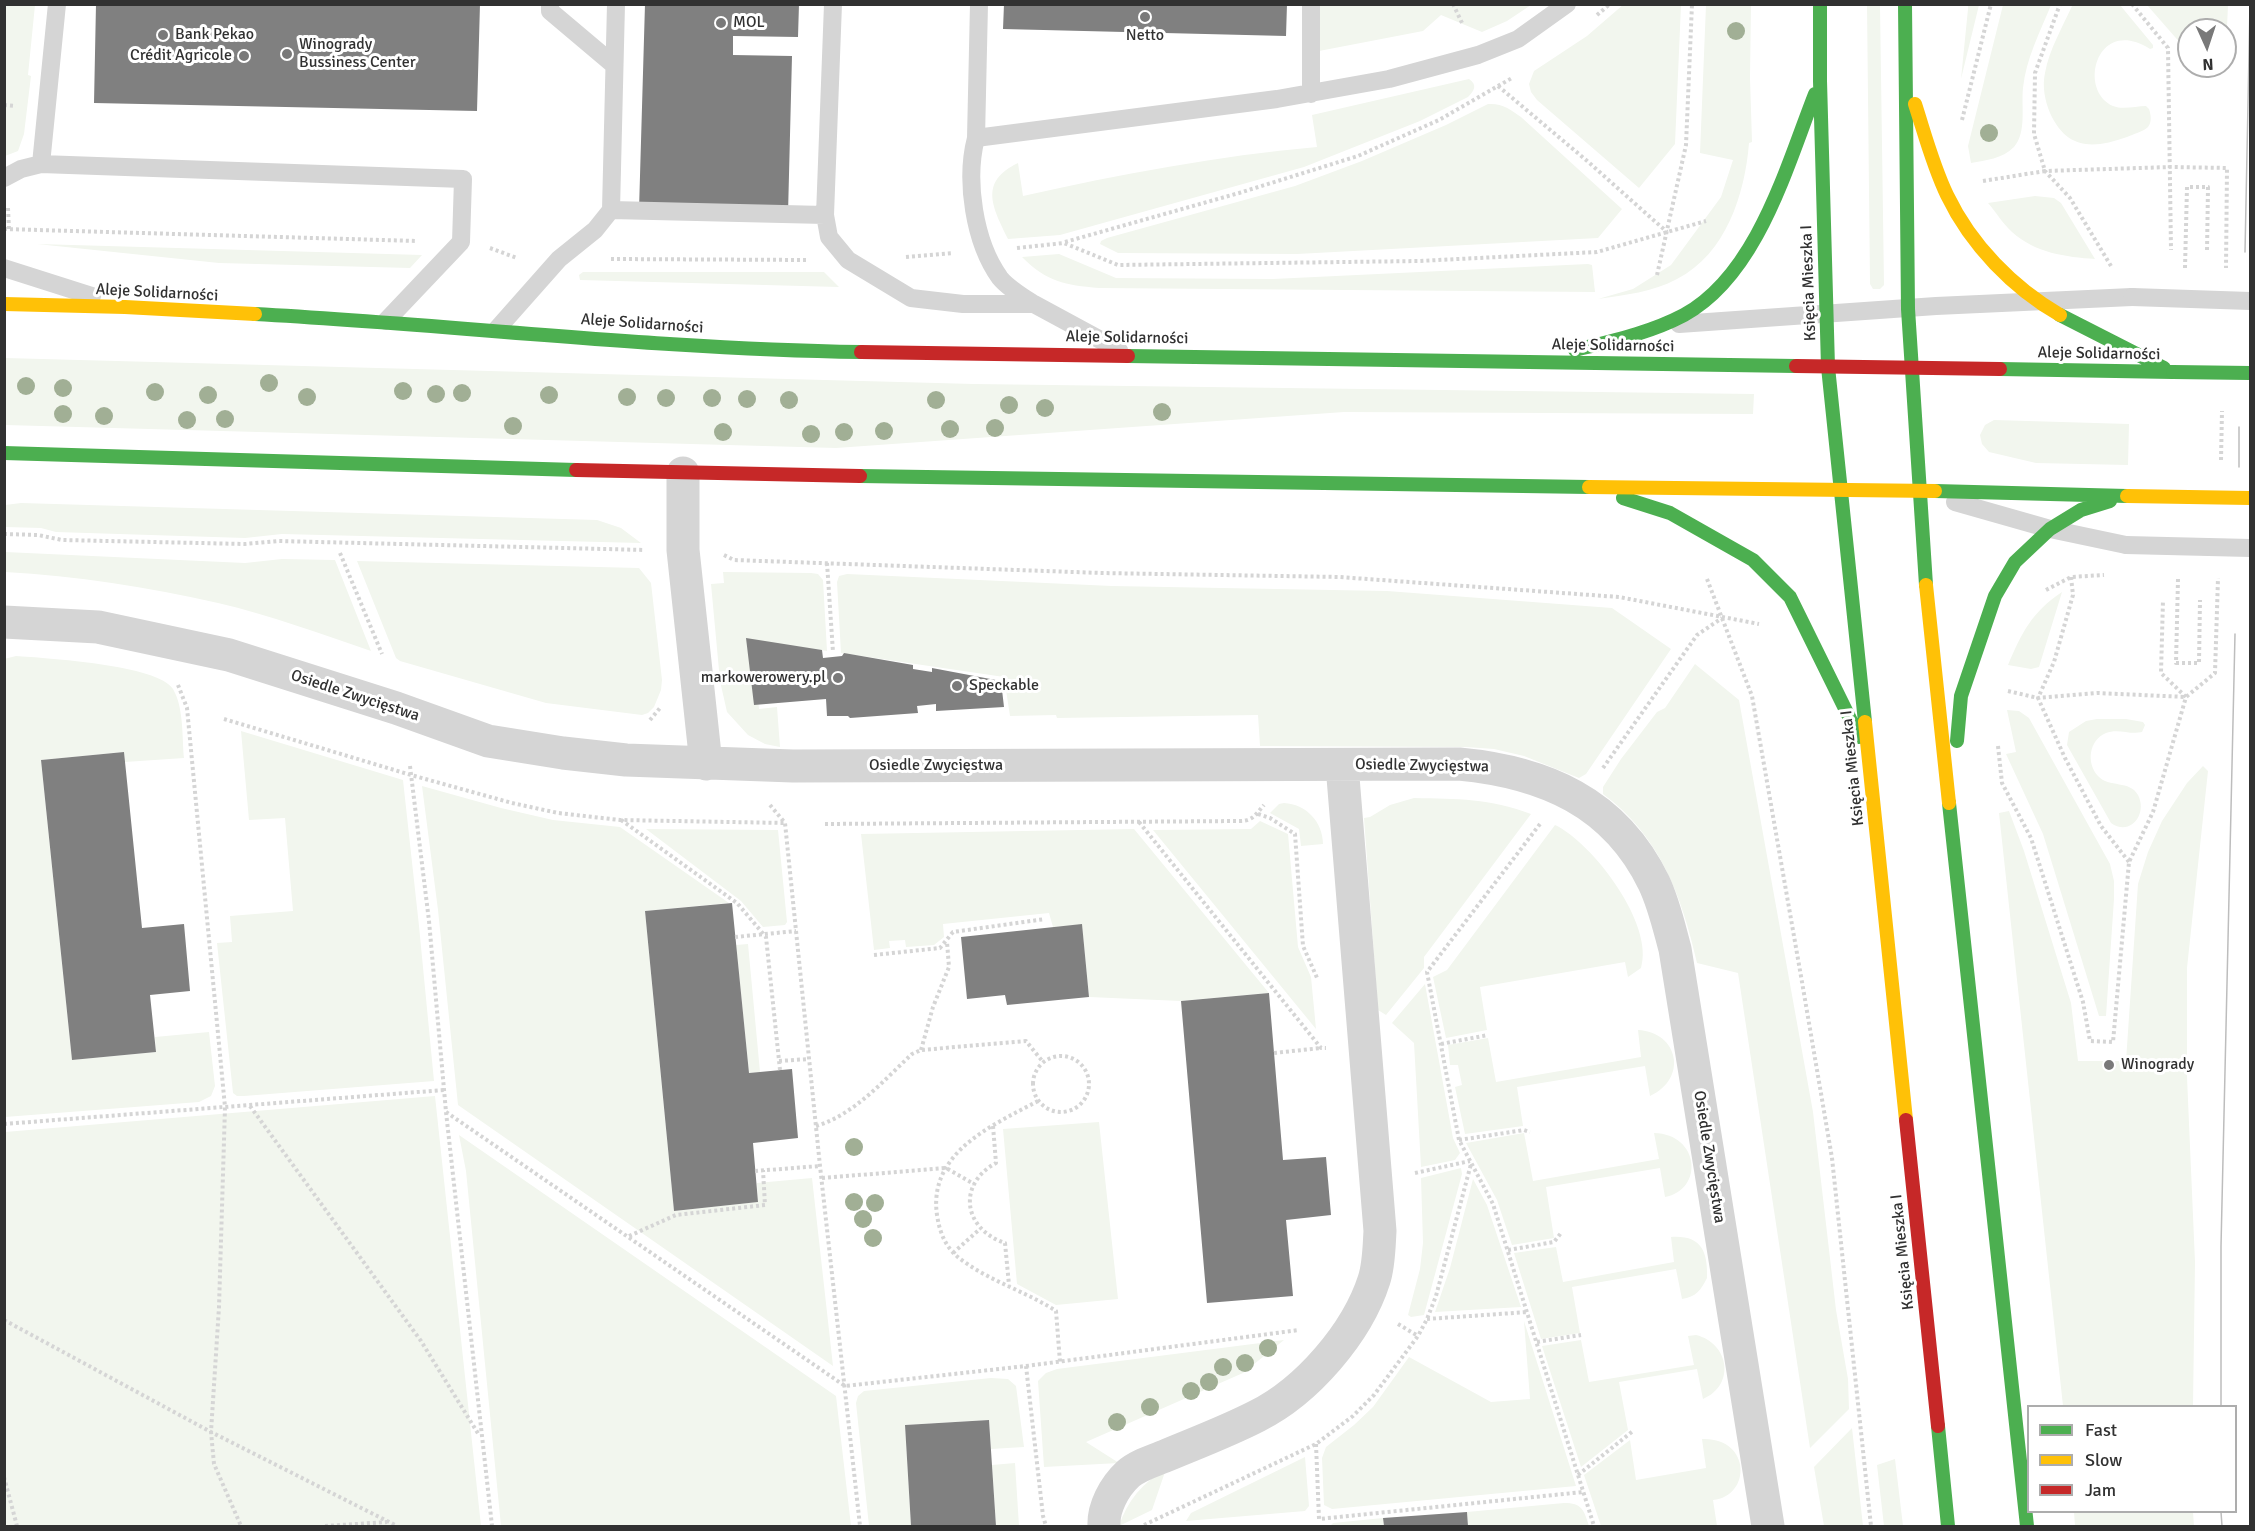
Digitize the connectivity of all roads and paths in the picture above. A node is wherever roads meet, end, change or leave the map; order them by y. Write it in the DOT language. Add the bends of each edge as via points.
graph roads {
  1 [pos="57,4"];
  2 [pos="550,4"];
  3 [pos="616,4"];
  4 [pos="833,4"];
  5 [pos="979,4"];
  6 [pos="1311,4"];
  7 [pos="1453,4"];
  8 [pos="1567,4"];
  9 [pos="1610,4"];
  10 [pos="1692,4"];
  11 [pos="1820,4"];
  12 [pos="1905,4"];
  13 [pos="1991,4"];
  14 [pos="2060,4"];
  15 [pos="2132,4"];
  16 [pos="1592,20"];
  17 [pos="1478,55"];
  18 [pos="614,65"];
  19 [pos="1518,75"];
  20 [pos="1906,77"];
  21 [pos="1820,81"];
  22 [pos="1499,87"];
  23 [pos="1311,94"];
  24 [pos="1961,127"];
  25 [pos="976,138"];
  26 [pos="41,164"];
  27 [pos="2171,166"];
  28 [pos="2045,171"];
  29 [pos="4,178"];
  30 [pos="1980,182"];
  31 [pos="611,210"];
  32 [pos="825,215"];
  33 [pos="1706,220"];
  34 [pos="1667,232"];
  35 [pos="1064,243"];
  36 [pos="1010,248"];
  37 [pos="2171,250"];
  38 [pos="2207,251"];
  39 [pos="2226,252"];
  40 [pos="954,253"];
  41 [pos="900,258"];
  42 [pos="4,268"];
  43 [pos="2116,274"];
  44 [pos="1657,275"];
  45 [pos="2185,277"];
  46 [pos="2037,301"];
  47 [pos="2250,301"];
  48 [pos="4,304"];
  49 [pos="1034,304"];
  50 [pos="125,307"];
  51 [pos="1908,309"];
  52 [pos="1827,314"];
  53 [pos="386,321"];
  54 [pos="1662,326"];
  55 [pos="496,330"];
  56 [pos="1128,355"];
  57 [pos="1527,361"];
  58 [pos="1828,367"];
  59 [pos="1911,369"];
  60 [pos="2172,372"];
  61 [pos="2250,373"];
  62 [pos="4,453"];
  63 [pos="683,473"];
  64 [pos="1593,488"];
  65 [pos="1841,489"];
  66 [pos="1919,491"];
  67 [pos="2127,496"];
  68 [pos="2250,498"];
  69 [pos="2049,529"];
  70 [pos="4,534"];
  71 [pos="2250,548"];
  72 [pos="683,550"];
  73 [pos="340,553"];
  74 [pos="827,563"];
  75 [pos="2178,570"];
  76 [pos="1705,574"];
  77 [pos="2115,575"];
  78 [pos="2071,578"];
  79 [pos="2045,591"];
  80 [pos="2163,600"];
  81 [pos="2200,600"];
  82 [pos="1723,617"];
  83 [pos="4,621"];
  84 [pos="1766,625"];
  85 [pos="833,652"];
  86 [pos="382,654"];
  87 [pos="2008,691"];
  88 [pos="2126,693"];
  89 [pos="2038,698"];
  90 [pos="188,710"];
  91 [pos="224,719"];
  92 [pos="1997,739"];
  93 [pos="1868,754"];
  94 [pos="706,764"];
  95 [pos="1342,765"];
  96 [pos="410,766"];
  97 [pos="1599,773"];
  98 [pos="411,775"];
  99 [pos="1269,801"];
  100 [pos="1951,812"];
  101 [pos="1258,814"];
  102 [pos="620,820"];
  103 [pos="1139,822"];
  104 [pos="1542,822"];
  105 [pos="825,824"];
  106 [pos="2129,861"];
  107 [pos="1046,919"];
  108 [pos="796,931"];
  109 [pos="763,934"];
  110 [pos="735,937"];
  111 [pos="947,940"];
  112 [pos="874,955"];
  113 [pos="1320,984"];
  114 [pos="1488,1035"];
  115 [pos="1441,1044"];
  116 [pos="1321,1048"];
  117 [pos="1330,1048"];
  118 [pos="921,1050"];
  119 [pos="1274,1053"];
  120 [pos="809,1059"];
  121 [pos="779,1061"];
  122 [pos="1043,1062"];
  123 [pos="780,1070"];
  124 [pos="444,1090"];
  125 [pos="1038,1101"];
  126 [pos="250,1105"];
  127 [pos="225,1107"];
  128 [pos="447,1112"];
  129 [pos="4,1124"];
  130 [pos="816,1126"];
  131 [pos="993,1126"];
  132 [pos="1530,1132"];
  133 [pos="1459,1140"];
  134 [pos="1470,1161"];
  135 [pos="820,1166"];
  136 [pos="946,1168"];
  137 [pos="763,1170"];
  138 [pos="755,1172"];
  139 [pos="1376,1176"];
  140 [pos="822,1178"];
  141 [pos="974,1184"];
  142 [pos="980,1229"];
  143 [pos="1561,1233"];
  144 [pos="628,1237"];
  145 [pos="1508,1250"];
  146 [pos="953,1253"];
  147 [pos="1009,1285"];
  148 [pos="1528,1312"];
  149 [pos="1427,1319"];
  150 [pos="4,1320"];
  151 [pos="1306,1329"];
  152 [pos="1581,1335"];
  153 [pos="1537,1342"];
  154 [pos="1060,1362"];
  155 [pos="1026,1366"];
  156 [pos="845,1386"];
  157 [pos="1633,1431"];
  158 [pos="211,1432"];
  159 [pos="481,1437"];
  160 [pos="1316,1444"];
  161 [pos="1578,1475"];
  162 [pos="4,1477"];
  163 [pos="1583,1492"];
  164 [pos="388,1522"];
  165 [pos="17,1527"];
  166 [pos="242,1527"];
  167 [pos="324,1527"];
  168 [pos="397,1527"];
  169 [pos="492,1527"];
  170 [pos="860,1527"];
  171 [pos="1046,1527"];
  172 [pos="1104,1527"];
  173 [pos="1594,1527"];
  174 [pos="1768,1527"];
  175 [pos="1871,1527"];
  176 [pos="1948,1527"];
  177 [pos="2027,1527"];
  1 -- 26 [label="lane"];
  2 -- 18 [label="lane" via="550,11"];
  3 -- 18 [label="lane"];
  4 -- 32 [label="lane"];
  5 -- 25 [label="lane"];
  6 -- 23 [label="lane"];
  7 -- 17 [label="path"];
  8 -- 17 [label="lane" via="1518,39"];
  9 -- 16 [label="path"];
  10 -- 34 [label="path" via="1686,145"];
  11 -- 21 [label="street, Księcia Mieszka I"];
  12 -- 20 [label="street"];
  13 -- 24 [label="path"];
  14 -- 28 [label="path" via="2035,73 2034,134"];
  15 -- 27 [label="path" via="2168,48"];
  17 -- 22 [label="path" via="1486,74"];
  17 -- 23 [label="lane" via="1389,79"];
  18 -- 31 [label="lane"];
  19 -- 22 [label="path"];
  20 -- 46 [label="street" via="1954,208 1999,267"];
  20 -- 51 [label="street"];
  21 -- 52 [label="street, Księcia Mieszka I"];
  21 -- 54 [label="street" via="1747,255 1712,295"];
  22 -- 34 [label="path"];
  22 -- 35 [label="path" via="1439,120 1358,156"];
  23 -- 25 [label="lane"];
  25 -- 49 [label="lane" via="970,182 975,215 987,250 1001,279"];
  26 -- 29 [label="lane"];
  26 -- 53 [label="lane" via="463,179 461,242"];
  27 -- 28 [label="path"];
  27 -- 37 [label="path"];
  27 -- 39 [label="path" via="2227,168"];
  28 -- 30 [label="path"];
  28 -- 43 [label="path" via="2070,198"];
  31 -- 32 [label="lane"];
  31 -- 55 [label="lane" via="595,230 559,259"];
  32 -- 49 [label="lane" via="829,237 848,260 911,298 963,304"];
  33 -- 34 [label="path"];
  34 -- 35 [label="path" via="1597,252 1419,261 1118,265"];
  34 -- 44 [label="path"];
  35 -- 36 [label="path"];
  38 -- 45 [label="path" via="2208,187 2187,187"];
  40 -- 41 [label="path"];
  42 -- 50 [label="lane"];
  46 -- 47 [label="lane, bridge" via="2132,297"];
  46 -- 51 [label="lane"];
  46 -- 60 [label="street"];
  48 -- 50 [label="street, Aleje Solidarności"];
  49 -- 56 [label="lane"];
  50 -- 53 [label="street, Aleje Solidarności"];
  51 -- 52 [label="lane"];
  51 -- 59 [label="street"];
  52 -- 54 [label="lane"];
  52 -- 58 [label="street, Księcia Mieszka I"];
  53 -- 55 [label="street, Aleje Solidarności"];
  54 -- 57 [label="street"];
  55 -- 56 [label="street, Aleje Solidarności" via="813,351"];
  56 -- 57 [label="street, Aleje Solidarności"];
  57 -- 58 [label="street, Aleje Solidarności"];
  58 -- 59 [label="street, Aleje Solidarności"];
  58 -- 65 [label="street, Księcia Mieszka I"];
  59 -- 60 [label="street, Aleje Solidarności"];
  59 -- 66 [label="street"];
  60 -- 61 [label="street, Aleje Solidarności, bridge"];
  62 -- 63 [label="street"];
  63 -- 64 [label="street"];
  63 -- 72 [label="street"];
  64 -- 65 [label="street"];
  64 -- 93 [label="street" via="1670,513 1753,560 1790,597"];
  65 -- 66 [label="street"];
  65 -- 93 [label="street, Księcia Mieszka I"];
  66 -- 67 [label="street"];
  66 -- 69 [label="lane"];
  66 -- 100 [label="street"];
  67 -- 68 [label="street, bridge"];
  67 -- 69 [label="street" via="2081,510"];
  69 -- 71 [label="lane, bridge" via="2126,545"];
  69 -- 100 [label="street" via="2014,562 1995,596 1961,696"];
  70 -- 72 [label="path" via="74,541 278,541"];
  72 -- 74 [label="path" via="719,552 734,560"];
  72 -- 94 [label="street"];
  73 -- 86 [label="path"];
  74 -- 82 [label="path" via="1339,577 1619,597"];
  74 -- 85 [label="path"];
  75 -- 81 [label="path" via="2176,663 2199,663"];
  76 -- 82 [label="path"];
  77 -- 78 [label="path"];
  78 -- 79 [label="path"];
  78 -- 89 [label="path" via="2073,595 2054,662"];
  80 -- 106 [label="path" via="2161,673 2186,697 2153,812"];
  82 -- 84 [label="path"];
  82 -- 97 [label="path" via="1697,635"];
  82 -- 175 [label="path" via="1752,696 1832,1158"];
  83 -- 94 [label="street, Osiedle Zwycięstwa" via="98,627 229,655 488,741 562,753"];
  87 -- 89 [label="path"];
  88 -- 89 [label="path"];
  89 -- 106 [label="path" via="2101,826"];
  90 -- 127 [label="path"];
  91 -- 98 [label="path"];
  92 -- 106 [label="path" via="2002,783 2031,838 2083,1002 2090,1041 2113,1042"];
  93 -- 176 [label="street, Księcia Mieszka I"];
  94 -- 95 [label="street, Osiedle Zwycięstwa"];
  95 -- 139 [label="street"];
  95 -- 174 [label="street, Osiedle Zwycięstwa" via="1459,764 1496,767 1536,778 1577,796 1609,822 1649,873 1665,910 1675,949"];
  96 -- 98 [label="path"];
  98 -- 102 [label="path" via="532,808"];
  98 -- 124 [label="path"];
  99 -- 101 [label="path"];
  100 -- 177 [label="street"];
  101 -- 103 [label="path" via="1249,821"];
  101 -- 113 [label="path" via="1295,834 1303,946"];
  102 -- 108 [label="path" via="785,824"];
  102 -- 109 [label="path" via="736,903"];
  103 -- 105 [label="path"];
  103 -- 116 [label="path"];
  104 -- 115 [label="path" via="1427,972"];
  107 -- 111 [label="path" via="953,932"];
  108 -- 109 [label="path"];
  108 -- 120 [label="path"];
  109 -- 110 [label="path"];
  109 -- 121 [label="path"];
  111 -- 112 [label="path" via="940,948"];
  111 -- 118 [label="path" via="949,968"];
  114 -- 115 [label="path"];
  115 -- 133 [label="path"];
  116 -- 117 [label="path"];
  116 -- 119 [label="path"];
  118 -- 122 [label="path" via="1026,1041"];
  118 -- 130 [label="path" via="833,1121"];
  120 -- 121 [label="path"];
  120 -- 130 [label="path"];
  121 -- 123 [label="path"];
  122 -- 125 [label="path" via="1033,1081"];
  122 -- 125 [label="path" via="1062,1056 1076,1060 1086,1070 1090,1087 1083,1103 1069,1112 1052,1111"];
  124 -- 126 [label="path"];
  124 -- 128 [label="path"];
  125 -- 131 [label="path"];
  126 -- 127 [label="path"];
  126 -- 159 [label="path" via="421,1341"];
  127 -- 129 [label="path"];
  127 -- 158 [label="path"];
  128 -- 144 [label="path"];
  128 -- 159 [label="path"];
  130 -- 135 [label="path"];
  131 -- 136 [label="path" via="964,1145"];
  131 -- 141 [label="path" via="996,1163"];
  132 -- 133 [label="path"];
  133 -- 134 [label="path"];
  134 -- 139 [label="path" via="1420,1173"];
  134 -- 145 [label="path" via="1493,1204"];
  135 -- 137 [label="path"];
  135 -- 140 [label="path"];
  136 -- 140 [label="path"];
  136 -- 141 [label="path"];
  136 -- 146 [label="path" via="938,1184 936,1209 943,1238"];
  137 -- 138 [label="path"];
  137 -- 144 [label="path" via="765,1205 675,1215"];
  139 -- 172 [label="street" via="1380,1230 1375,1278 1339,1347 1299,1387 1259,1416 1148,1462 1129,1474 1112,1496"];
  140 -- 156 [label="path"];
  141 -- 142 [label="path" via="971,1210"];
  142 -- 146 [label="path"];
  142 -- 147 [label="path" via="1005,1243"];
  143 -- 145 [label="path" via="1554,1242"];
  144 -- 156 [label="path"];
  145 -- 148 [label="path"];
  146 -- 147 [label="path"];
  147 -- 154 [label="path" via="1056,1311"];
  148 -- 149 [label="path"];
  148 -- 153 [label="path"];
  150 -- 158 [label="path"];
  151 -- 154 [label="path"];
  152 -- 153 [label="path"];
  153 -- 161 [label="path"];
  154 -- 155 [label="path"];
  155 -- 156 [label="path"];
  155 -- 171 [label="path"];
  156 -- 170 [label="path"];
  157 -- 161 [label="path"];
  158 -- 164 [label="path"];
  158 -- 166 [label="path" via="214,1464"];
  159 -- 169 [label="path"];
  160 -- 163 [label="path" via="1319,1519"];
  161 -- 163 [label="path"];
  162 -- 165 [label="path"];
  163 -- 173 [label="path"];
  164 -- 167 [label="path"];
  164 -- 168 [label="path"];
}
